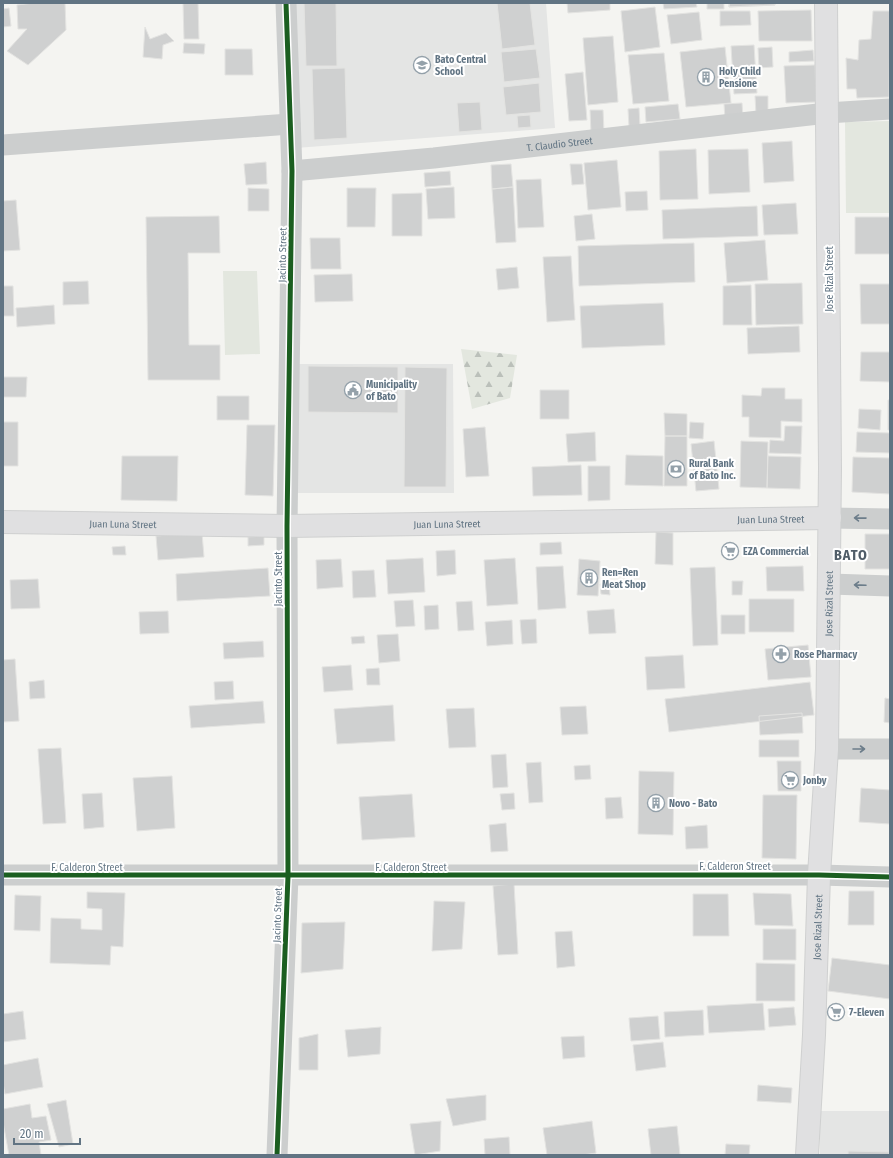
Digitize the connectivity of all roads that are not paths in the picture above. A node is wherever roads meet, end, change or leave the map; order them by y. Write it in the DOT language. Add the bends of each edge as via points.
graph roads {
  1 [pos="286,3"];
  2 [pos="826,3"];
  3 [pos="890,109"];
  4 [pos="827,113"];
  5 [pos="290,124"];
  6 [pos="3,145"];
  7 [pos="292,172"];
  8 [pos="830,518"];
  9 [pos="890,519"];
  10 [pos="3,522"];
  11 [pos="287,526"];
  12 [pos="830,584"];
  13 [pos="890,586"];
  14 [pos="827,749"];
  15 [pos="890,749"];
  16 [pos="3,875"];
  17 [pos="819,875"];
  18 [pos="288,876"];
  19 [pos="890,877"];
  20 [pos="277,1155"];
  21 [pos="807,1155"];
  1 -- 5 [label="street, Jacinto Street"];
  2 -- 4 [label="main road, Jose Rizal Street"];
  3 -- 4 [label="street, T. Claudio Street"];
  4 -- 7 [label="street, T. Claudio Street"];
  4 -- 8 [label="main road, Jose Rizal Street"];
  5 -- 6 [label="street"];
  5 -- 7 [label="street, Jacinto Street"];
  7 -- 11 [label="street, Jacinto Street"];
  9 -- 8 [label="street, Juan Luna Street, one-way"];
  8 -- 11 [label="main road, Juan Luna Street"];
  8 -- 12 [label="main road, Jose Rizal Street"];
  10 -- 11 [label="main road, Juan Luna Street"];
  11 -- 18 [label="street, Jacinto Street"];
  13 -- 12 [label="street, one-way"];
  12 -- 14 [label="main road, Jose Rizal Street"];
  14 -- 15 [label="street, one-way"];
  14 -- 17 [label="main road, Jose Rizal Street"];
  16 -- 18 [label="street, F. Calderon Street"];
  17 -- 18 [label="street, F. Calderon Street"];
  17 -- 19 [label="street, F. Calderon Street"];
  17 -- 21 [label="main road, Jose Rizal Street"];
  18 -- 20 [label="street, Jacinto Street"];
}
